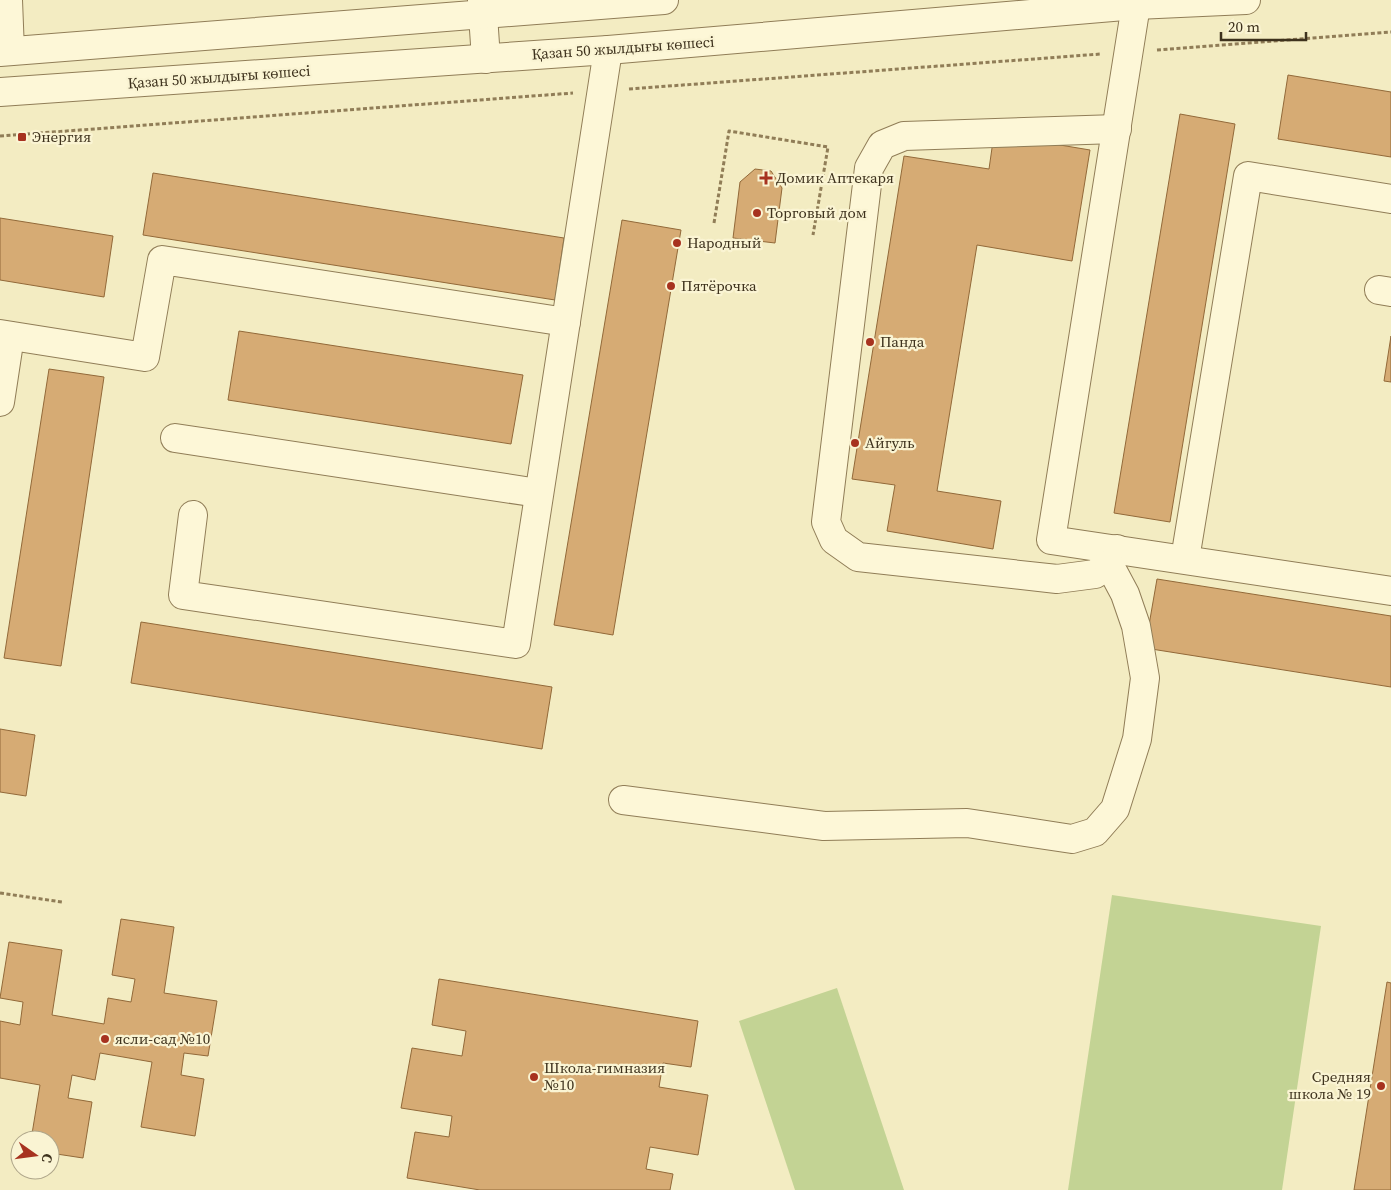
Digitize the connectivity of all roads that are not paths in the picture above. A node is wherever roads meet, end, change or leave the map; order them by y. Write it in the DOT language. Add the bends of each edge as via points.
graph roads {
  1 [pos="8,0"];
  2 [pos="664,0"];
  3 [pos="1246,0"];
  4 [pos="1136,5"];
  5 [pos="482,7"];
  6 [pos="608,50"];
  7 [pos="5,52"];
  8 [pos="486,59"];
  9 [pos="0,92"];
  10 [pos="1117,129"];
  11 [pos="1391,200"];
  12 [pos="566,322"];
  13 [pos="5,335"];
  14 [pos="0,402"];
  15 [pos="175,438"];
  16 [pos="538,493"];
  17 [pos="193,515"];
  18 [pos="1113,557"];
  19 [pos="1185,560"];
  20 [pos="1391,590"];
  21 [pos="623,800"];
  1 -- 7 [label="street"];
  2 -- 5 [label="street"];
  3 -- 4 [label="street, Қазан 50 жылдығы көшесі"];
  4 -- 6 [label="street, Қазан 50 жылдығы көшесі"];
  4 -- 10 [label="street"];
  5 -- 7 [label="street"];
  5 -- 8 [label="street"];
  6 -- 8 [label="street, Қазан 50 жылдығы көшесі"];
  6 -- 12 [label="street"];
  8 -- 9 [label="street, Қазан 50 жылдығы көшесі"];
  10 -- 18 [label="street" via="1051,540"];
  10 -- 18 [label="street" via="904,136 882,145 869,168 826,522 834,540 858,557 1057,579 1095,574"];
  11 -- 19 [label="street" via="1248,176"];
  12 -- 13 [label="street" via="162,260 145,357"];
  12 -- 16 [label="street"];
  13 -- 14 [label="street"];
  15 -- 16 [label="street"];
  16 -- 17 [label="street" via="516,644 182,595"];
  18 -- 19 [label="street"];
  18 -- 21 [label="street" via="1136,626 1145,678 1137,739 1114,809 1095,832 1072,839 967,823 824,826"];
  19 -- 20 [label="street"];
}
